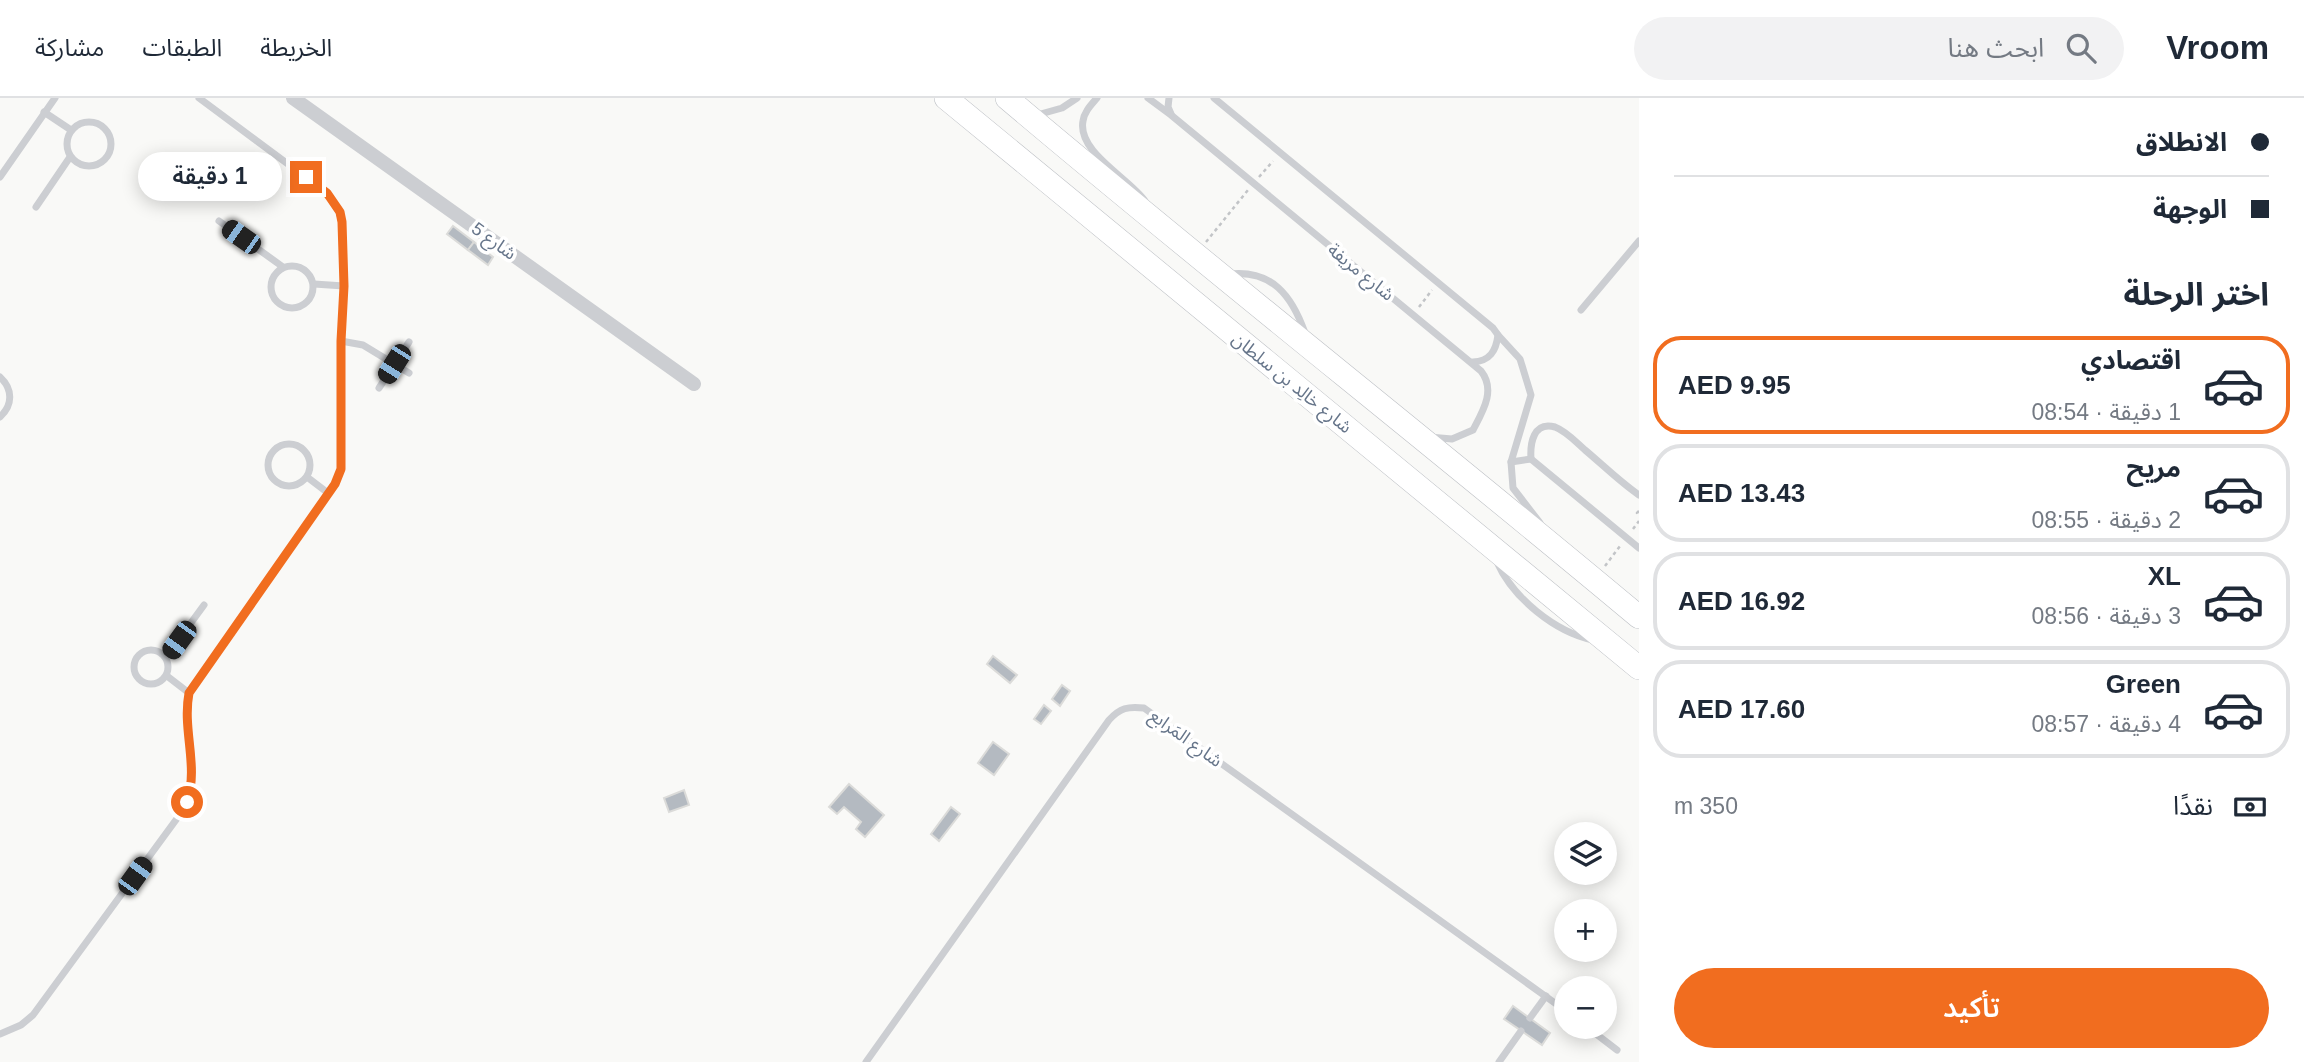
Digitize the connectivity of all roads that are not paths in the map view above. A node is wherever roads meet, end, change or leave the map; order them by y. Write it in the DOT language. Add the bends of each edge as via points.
graph roads {
  1 [pos="55,98"];
  2 [pos="199,98"];
  3 [pos="293,98"];
  4 [pos="946,98"];
  5 [pos="1007,98"];
  6 [pos="1077,98"];
  7 [pos="1097,98"];
  8 [pos="1147,98"];
  9 [pos="1168,98"];
  10 [pos="1214,98"];
  11 [pos="44,112"];
  12 [pos="1171,115"];
  13 [pos="1028,116"];
  14 [pos="71,130"];
  15 [pos="70,157"];
  16 [pos="0,177"];
  17 [pos="36,207"];
  18 [pos="219,221"];
  19 [pos="1153,221"];
  20 [pos="1639,241"];
  21 [pos="283,267"];
  22 [pos="314,284"];
  23 [pos="344,286"];
  24 [pos="1581,310"];
  25 [pos="1497,335"];
  26 [pos="341,341"];
  27 [pos="409,342"];
  28 [pos="1473,362"];
  29 [pos="394,364"];
  30 [pos="409,373"];
  31 [pos="0,377"];
  32 [pos="694,384"];
  33 [pos="380,388"];
  34 [pos="0,417"];
  35 [pos="1421,436"];
  36 [pos="1531,459"];
  37 [pos="1511,462"];
  38 [pos="307,477"];
  39 [pos="328,493"];
  40 [pos="1639,495"];
  41 [pos="1543,537"];
  42 [pos="1639,548"];
  43 [pos="204,606"];
  44 [pos="1639,617"];
  45 [pos="166,657"];
  46 [pos="1639,668"];
  47 [pos="167,676"];
  48 [pos="189,693"];
  49 [pos="1546,996"];
  50 [pos="1554,1002"];
  51 [pos="1530,1018"];
  52 [pos="1521,1031"];
  53 [pos="0,1034"];
  54 [pos="1603,1039"];
  55 [pos="1617,1050"];
  56 [pos="866,1062"];
  57 [pos="1499,1062"];
  1 -- 11 [label="lane"];
  2 -- 23 [label="lane" via="334,201 342,222"];
  3 -- 32 [label="street, شارع 5"];
  4 -- 46 [label="main road, شارع خالِد بن سلطان"];
  5 -- 13 [label="main road"];
  6 -- 13 [label="lane" via="1062,108"];
  7 -- 19 [label="lane" via="1083,120 1085,140 1140,194"];
  8 -- 12 [label="lane, شارع مريفة"];
  9 -- 12 [label="lane"];
  10 -- 25 [label="lane"];
  11 -- 14 [label="lane"];
  11 -- 16 [label="lane"];
  12 -- 28 [label="lane, شارع مريفة"];
  13 -- 19 [label="main road"];
  14 -- 15 [label="lane" via="66,143"];
  14 -- 15 [label="lane" via="83,122 97,123 109,132 112,146 107,159 95,167 81,166"];
  15 -- 17 [label="lane"];
  18 -- 21 [label="lane"];
  19 -- 35 [label="main road"];
  20 -- 24 [label="lane"];
  21 -- 22 [label="lane" via="303,268"];
  21 -- 22 [label="lane" via="271,284 272,294 287,308 307,303"];
  22 -- 23 [label="lane"];
  23 -- 26 [label="lane"];
  25 -- 28 [label="lane" via="1489,358"];
  25 -- 37 [label="lane" via="1520,359 1531,395"];
  26 -- 29 [label="lane" via="363,345"];
  26 -- 39 [label="lane" via="341,469"];
  27 -- 29 [label="lane"];
  28 -- 35 [label="lane, شارع مريفة" via="1489,387 1474,430 1452,439"];
  29 -- 30 [label="lane"];
  29 -- 33 [label="lane"];
  31 -- 34 [label="lane" via="9,387 10,397"];
  35 -- 41 [label="main road"];
  36 -- 37 [label="lane"];
  36 -- 40 [label="lane" via="1534,433 1554,427"];
  36 -- 42 [label="lane"];
  37 -- 41 [label="lane" via="1513,488 1540,522"];
  38 -- 38 [label="lane" via="309,457 293,444 274,449 268,458 271,478 279,484 289,487"];
  38 -- 39 [label="lane"];
  39 -- 48 [label="lane"];
  41 -- 44 [label="main road"];
  43 -- 45 [label="lane"];
  45 -- 47 [label="lane"];
  45 -- 47 [label="lane" via="150,649 135,659 134,668 136,677 151,685"];
  47 -- 48 [label="lane"];
  48 -- 53 [label="lane" via="193,779 187,802 42,1004 21,1025"];
  49 -- 50 [label="lane, شارع المَرابع"];
  49 -- 51 [label="lane"];
  49 -- 56 [label="lane, شارع المَرابع" via="1144,708 1131,706 1118,710 1109,720"];
  52 -- 57 [label="lane"];
  54 -- 55 [label="lane"];
}
